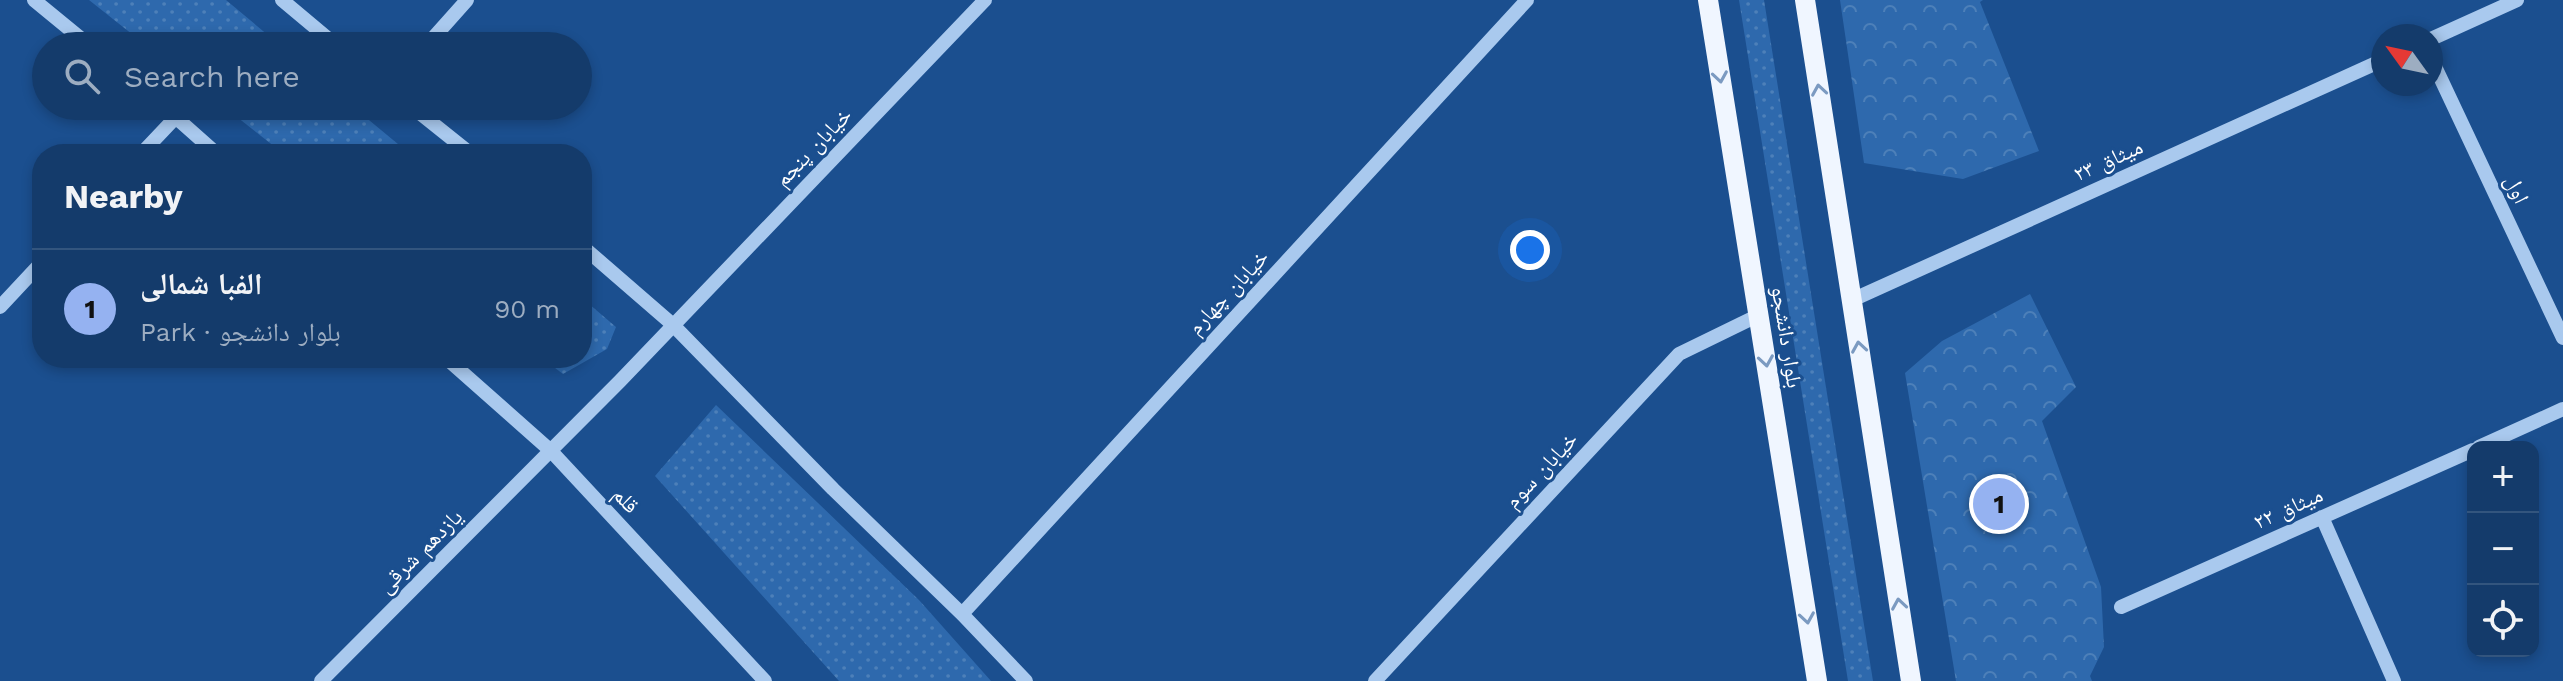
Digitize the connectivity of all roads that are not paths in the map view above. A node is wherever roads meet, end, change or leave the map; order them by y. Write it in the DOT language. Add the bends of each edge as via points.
graph roads {
  1 [pos="34,0"];
  2 [pos="282,0"];
  3 [pos="467,0"];
  4 [pos="985,0"];
  5 [pos="1527,0"];
  6 [pos="1708,0"];
  7 [pos="1805,0"];
  8 [pos="2517,0"];
  9 [pos="73,32"];
  10 [pos="320,32"];
  11 [pos="438,32"];
  12 [pos="2443,34"];
  13 [pos="2371,65"];
  14 [pos="2443,83"];
  15 [pos="173,120"];
  16 [pos="179,120"];
  17 [pos="428,120"];
  18 [pos="150,144"];
  19 [pos="206,144"];
  20 [pos="458,144"];
  21 [pos="592,255"];
  22 [pos="32,273"];
  23 [pos="1852,300"];
  24 [pos="0,307"];
  25 [pos="1759,315"];
  26 [pos="672,324"];
  27 [pos="2563,338"];
  28 [pos="457,368"];
  29 [pos="2563,409"];
  30 [pos="2492,441"];
  31 [pos="551,451"];
  32 [pos="2467,453"];
  33 [pos="2322,517"];
  34 [pos="2121,607"];
  35 [pos="962,614"];
  36 [pos="321,681"];
  37 [pos="765,681"];
  38 [pos="1026,681"];
  39 [pos="1375,681"];
  40 [pos="1817,681"];
  41 [pos="1911,681"];
  42 [pos="2394,681"];
  1 -- 9 [label="street"];
  2 -- 10 [label="street"];
  3 -- 11 [label="street"];
  4 -- 26 [label="street, خیابان پنجم"];
  5 -- 35 [label="street, خیابان چهارم"];
  6 -- 25 [label="main road, بلوار دانشجو, one-way"];
  23 -- 7 [label="main road, one-way"];
  8 -- 12 [label="street"];
  13 -- 23 [label="street, میثاق ۲۳"];
  14 -- 27 [label="street, اول"];
  15 -- 18 [label="street"];
  16 -- 19 [label="street"];
  17 -- 20 [label="street"];
  21 -- 26 [label="street"];
  22 -- 24 [label="street"];
  41 -- 23 [label="main road, one-way"];
  25 -- 39 [label="street, خیابان سوم" via="1679,354"];
  25 -- 40 [label="main road, بلوار دانشجو, one-way"];
  26 -- 31 [label="street, خیابان پنجم"];
  26 -- 35 [label="street"];
  28 -- 31 [label="street, قلم"];
  29 -- 30 [label="street"];
  31 -- 36 [label="street, یازدهم شرقی"];
  31 -- 37 [label="street, قلم"];
  32 -- 33 [label="street, میثاق ۲۲"];
  33 -- 34 [label="street, میثاق ۲۲"];
  33 -- 42 [label="street"];
  35 -- 38 [label="street"];
}
